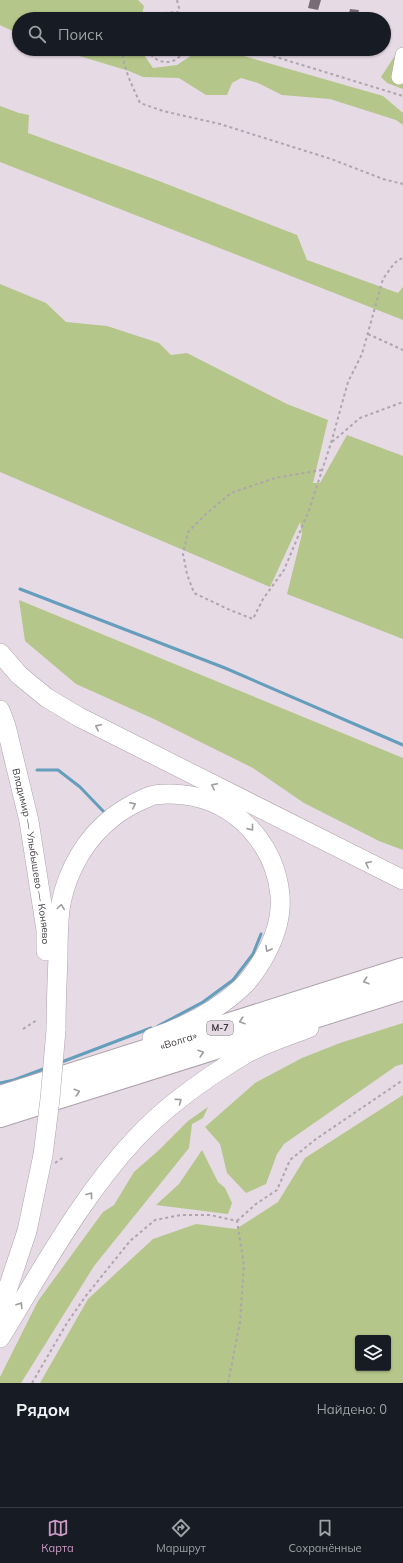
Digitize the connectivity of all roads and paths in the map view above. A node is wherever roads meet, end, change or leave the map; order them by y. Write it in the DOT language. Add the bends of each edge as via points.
graph roads {
  1 [pos="177,0"];
  2 [pos="178,12"];
  3 [pos="403,55"];
  4 [pos="123,56"];
  5 [pos="150,56"];
  6 [pos="179,56"];
  7 [pos="273,56"];
  8 [pos="399,77"];
  9 [pos="403,96"];
  10 [pos="403,184"];
  11 [pos="403,258"];
  12 [pos="368,334"];
  13 [pos="403,350"];
  14 [pos="403,402"];
  15 [pos="331,443"];
  16 [pos="322,470"];
  17 [pos="0,653"];
  18 [pos="0,710"];
  19 [pos="403,880"];
  20 [pos="403,969"];
  21 [pos="403,989"];
  22 [pos="364,1002"];
  23 [pos="46,1028"];
  24 [pos="23,1029"];
  25 [pos="403,1080"];
  26 [pos="37,1086"];
  27 [pos="0,1097"];
  28 [pos="0,1116"];
  29 [pos="38,1156"];
  30 [pos="237,1221"];
  31 [pos="0,1288"];
  32 [pos="0,1312"];
  33 [pos="0,1338"];
  34 [pos="32,1383"];
  35 [pos="228,1383"];
  1 -- 2 [label="path"];
  3 -- 8 [label="street"];
  4 -- 10 [label="path" via="140,103 220,124"];
  5 -- 6 [label="path" via="158,61 168,62"];
  7 -- 9 [label="path"];
  11 -- 12 [label="path" via="392,265 383,279"];
  12 -- 13 [label="path"];
  12 -- 15 [label="path" via="362,354 348,382"];
  14 -- 15 [label="path" via="360,418"];
  15 -- 16 [label="path"];
  16 -- 16 [label="path" via="309,510 284,570 263,599 253,619 194,593 183,554 188,532 231,493 275,478"];
  19 -- 17 [label="main road, one-way" via="79,717 47,698 19,675"];
  18 -- 23 [label="main road, Владимир — Улыбышево — Коняево" via="30,821 46,930"];
  20 -- 26 [label="highway, «Волга» / М-7, one-way"];
  21 -- 22 [label="highway, «Волга» / М-7"];
  28 -- 22 [label="highway, «Волга» / М-7, one-way"];
  33 -- 22 [label="main road, one-way" via="75,1215 136,1138 168,1108 242,1056 320,1024"];
  23 -- 24 [label="path"];
  23 -- 26 [label="main road, one-way" via="61,903 76,861 100,828 120,812 152,796 174,794 200,797 223,807 246,823 261,841 274,868 280,896 277,927 271,945 253,974 242,987 212,1011 173,1031 58,1071"];
  23 -- 29 [label="main road, Владимир — Улыбышево — Коняево"];
  25 -- 30 [label="path" via="316,1139 290,1160 277,1190"];
  26 -- 27 [label="highway, «Волга» / М-7"];
  29 -- 31 [label="main road, Владимир — Улыбышево — Коняево"];
  29 -- 32 [label="main road" via="27,1231"];
  30 -- 34 [label="path" via="210,1215 181,1215 155,1220 130,1241 85,1297"];
  30 -- 35 [label="path" via="244,1265 240,1322"];
}
